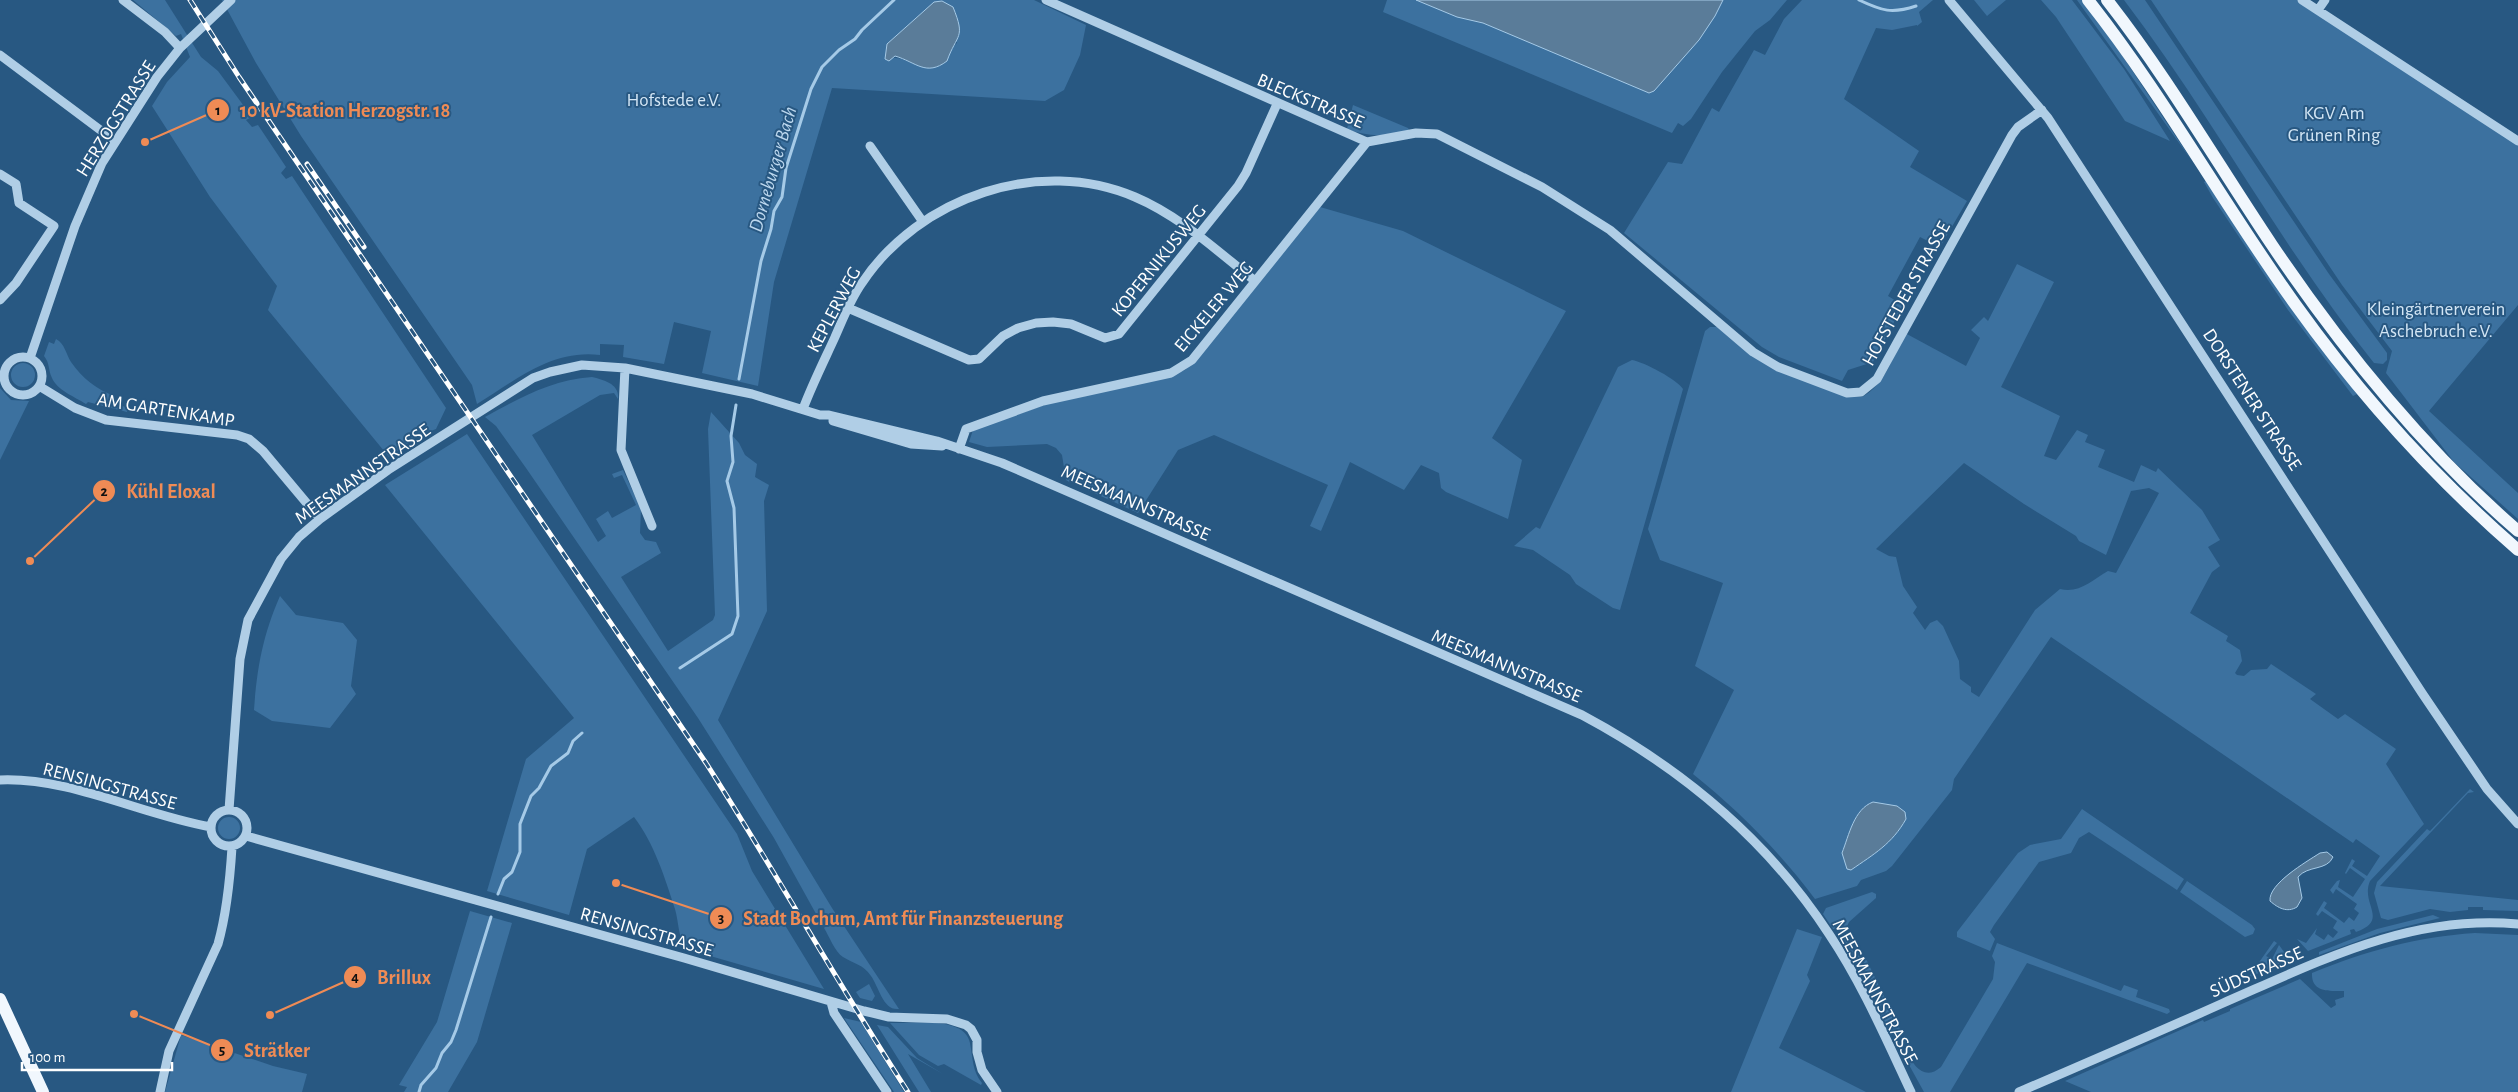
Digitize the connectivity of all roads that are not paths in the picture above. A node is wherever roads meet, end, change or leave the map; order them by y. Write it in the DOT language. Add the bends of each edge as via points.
graph roads {
  1 [pos="123,0"];
  2 [pos="230,0"];
  3 [pos="1046,0"];
  4 [pos="1949,0"];
  5 [pos="2088,0"];
  6 [pos="2107,0"];
  7 [pos="2302,0"];
  8 [pos="2325,0"];
  9 [pos="2318,10"];
  10 [pos="180,48"];
  11 [pos="0,55"];
  12 [pos="1277,104"];
  13 [pos="2042,110"];
  14 [pos="116,141"];
  15 [pos="2518,141"];
  16 [pos="1367,142"];
  17 [pos="870,146"];
  18 [pos="0,174"];
  19 [pos="923,222"];
  20 [pos="1614,234"];
  21 [pos="1198,236"];
  22 [pos="1255,281"];
  23 [pos="0,300"];
  24 [pos="848,308"];
  25 [pos="30,358"];
  26 [pos="3,363"];
  27 [pos="625,368"];
  28 [pos="39,386"];
  29 [pos="803,409"];
  30 [pos="960,449"];
  31 [pos="320,519"];
  32 [pos="652,526"];
  33 [pos="2518,531"];
  34 [pos="2518,550"];
  35 [pos="0,780"];
  36 [pos="229,810"];
  37 [pos="2518,824"];
  38 [pos="211,827"];
  39 [pos="246,836"];
  40 [pos="232,847"];
  41 [pos="2518,924"];
  42 [pos="0,999"];
  43 [pos="831,1002"];
  44 [pos="41,1090"];
  45 [pos="160,1092"];
  46 [pos="887,1092"];
  47 [pos="997,1092"];
  48 [pos="1911,1092"];
  49 [pos="2019,1092"];
  1 -- 10 [label="street" via="165,32"];
  2 -- 10 [label="street, HERZOGSTRASSE"];
  3 -- 12 [label="street, BLECKSTRASSE"];
  4 -- 13 [label="street, DORSTENER STRASSE"];
  5 -- 34 [label="main road" via="2132,58 2294,303 2341,366 2441,480"];
  6 -- 33 [label="main road" via="2272,245 2349,351 2417,433"];
  7 -- 9 [label="street"];
  8 -- 9 [label="street"];
  9 -- 15 [label="street"];
  10 -- 14 [label="street, HERZOGSTRASSE" via="157,77"];
  11 -- 14 [label="street"];
  12 -- 16 [label="street, BLECKSTRASSE"];
  12 -- 21 [label="street, KOPERNIKUSWEG" via="1246,173"];
  13 -- 20 [label="street, HOFSTEDER STRASSE" via="2012,135 1878,378 1861,392 1847,393 1822,385 1778,367 1753,352"];
  13 -- 37 [label="street, DORSTENER STRASSE" via="2433,709 2487,789"];
  14 -- 25 [label="street, HERZOGSTRASSE" via="86,198"];
  16 -- 20 [label="street, BLECKSTRASSE" via="1416,133 1437,134 1542,186"];
  16 -- 22 [label="street, EICKELER WEG"];
  17 -- 19 [label="street"];
  18 -- 23 [label="street" via="16,184 19,203 54,226"];
  19 -- 21 [label="street, KEPLERWEG" via="972,196 1004,186 1038,181 1076,182 1106,187 1136,198"];
  19 -- 24 [label="street, KEPLERWEG" via="880,259"];
  21 -- 22 [label="street, KEPLERWEG"];
  21 -- 24 [label="street, KOPERNIKUSWEG" via="1119,334 1105,338 1070,324 1036,323 1002,336 979,359 969,360"];
  22 -- 30 [label="street, EICKELER WEG" via="1192,360 1182,368 1043,401 966,429"];
  24 -- 29 [label="street, KEPLERWEG"];
  25 -- 26 [label="street"];
  25 -- 28 [label="street" via="36,361 42,372"];
  26 -- 28 [label="street" via="10,390 28,394"];
  27 -- 29 [label="street, MEESMANNSTRASSE" via="752,394"];
  27 -- 31 [label="street, MEESMANNSTRASSE" via="595,364 533,378 388,470"];
  27 -- 32 [label="street" via="621,450"];
  28 -- 31 [label="street, AM GARTENKAMP" via="75,408 106,420 249,439 263,451"];
  29 -- 30 [label="street, MEESMANNSTRASSE"];
  30 -- 48 [label="street, MEESMANNSTRASSE" via="1051,482 1582,715 1641,748 1718,806 1794,885 1847,963"];
  31 -- 36 [label="street, MEESMANNSTRASSE" via="281,559 248,620 240,660"];
  35 -- 38 [label="street, RENSINGSTRASSE" via="51,784"];
  36 -- 38 [label="street" via="217,815"];
  36 -- 39 [label="street" via="244,818"];
  38 -- 40 [label="street" via="216,840"];
  39 -- 40 [label="street"];
  39 -- 43 [label="street, RENSINGSTRASSE"];
  40 -- 45 [label="street" via="230,882 218,944 169,1051"];
  41 -- 49 [label="street, SÜDSTRASSE" via="2457,923 2378,939"];
  42 -- 44 [label="main road"];
  43 -- 46 [label="street" via="834,1013"];
  43 -- 47 [label="street, RENSINGSTRASSE" via="890,1017 947,1019 966,1025 977,1040 982,1070"];
}
